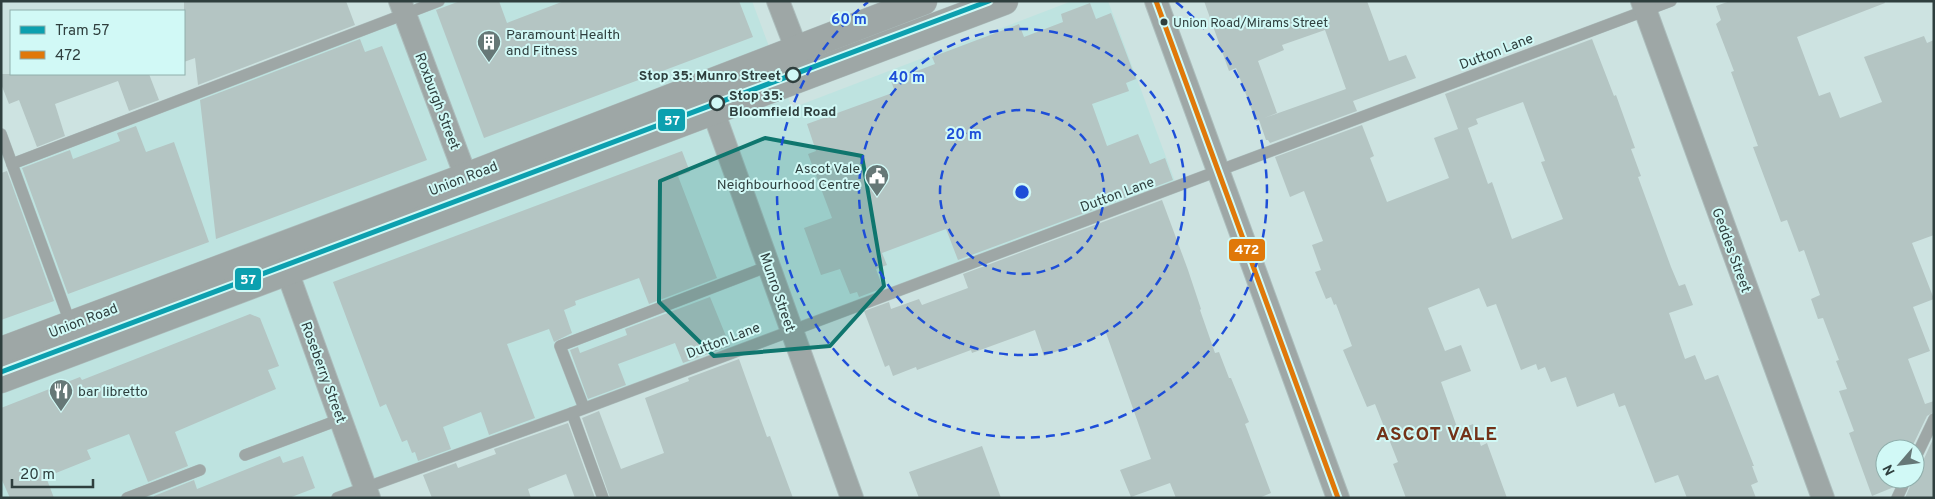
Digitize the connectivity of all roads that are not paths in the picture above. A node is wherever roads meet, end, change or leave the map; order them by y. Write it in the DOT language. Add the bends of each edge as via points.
graph roads {
  1 [pos="440,1"];
  2 [pos="778,1"];
  3 [pos="923,1"];
  4 [pos="1004,1"];
  5 [pos="1156,1"];
  6 [pos="1671,1"];
  7 [pos="1643,6"];
  8 [pos="402,8"];
  9 [pos="797,50"];
  10 [pos="807,75"];
  11 [pos="704,85"];
  12 [pos="712,111"];
  13 [pos="1,134"];
  14 [pos="12,164"];
  15 [pos="1218,172"];
  16 [pos="470,189"];
  17 [pos="283,259"];
  18 [pos="769,266"];
  19 [pos="71,325"];
  20 [pos="791,330"];
  21 [pos="1,351"];
  22 [pos="1,379"];
  23 [pos="584,408"];
  24 [pos="572,413"];
  25 [pos="1934,418"];
  26 [pos="341,419"];
  27 [pos="1924,439"];
  28 [pos="245,455"];
  29 [pos="200,470"];
  30 [pos="368,492"];
  31 [pos="127,498"];
  32 [pos="337,498"];
  33 [pos="603,498"];
  34 [pos="852,498"];
  35 [pos="1338,498"];
  36 [pos="1822,498"];
  1 -- 8 [label="lane"];
  2 -- 9 [label="street"];
  3 -- 9 [label="street, Union Road"];
  4 -- 10 [label="street, Union Road"];
  5 -- 15 [label="street"];
  6 -- 7 [label="lane, Dutton Lane"];
  7 -- 15 [label="lane, Dutton Lane"];
  7 -- 36 [label="street, Geddes Street"];
  8 -- 14 [label="lane"];
  8 -- 16 [label="street, Roxburgh Street"];
  9 -- 10 [label="street"];
  9 -- 11 [label="street, Union Road"];
  10 -- 12 [label="street, Union Road"];
  11 -- 12 [label="street, Munro Street"];
  11 -- 16 [label="street, Union Road"];
  12 -- 16 [label="street, Union Road"];
  12 -- 18 [label="street, Munro Street"];
  13 -- 14 [label="lane"];
  14 -- 19 [label="lane"];
  15 -- 20 [label="lane, Dutton Lane"];
  15 -- 35 [label="street"];
  16 -- 17 [label="street, Union Road"];
  17 -- 19 [label="street, Union Road"];
  17 -- 22 [label="street, Union Road"];
  17 -- 26 [label="street, Roseberry Street"];
  18 -- 20 [label="street, Munro Street"];
  18 -- 23 [label="lane" via="560,346"];
  19 -- 21 [label="street, Union Road"];
  20 -- 23 [label="lane, Dutton Lane"];
  20 -- 34 [label="street, Munro Street"];
  23 -- 24 [label="lane, Dutton Lane"];
  24 -- 30 [label="lane, Dutton Lane"];
  24 -- 33 [label="lane"];
  25 -- 27 [label="lane"];
  26 -- 28 [label="lane"];
  26 -- 30 [label="street, Roseberry Street"];
  29 -- 31 [label="lane"];
  30 -- 32 [label="lane, Dutton Lane"];
}
